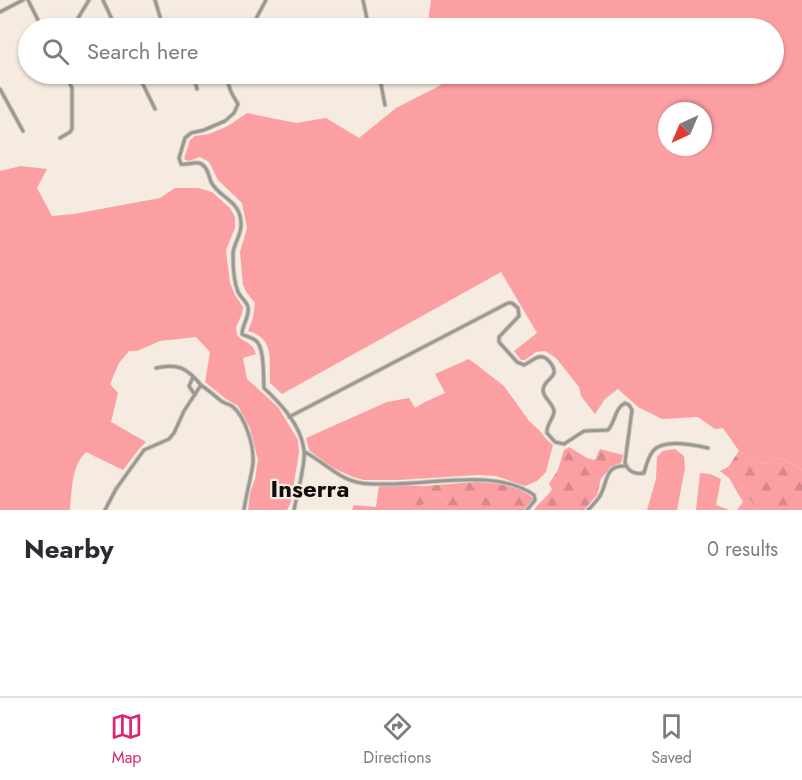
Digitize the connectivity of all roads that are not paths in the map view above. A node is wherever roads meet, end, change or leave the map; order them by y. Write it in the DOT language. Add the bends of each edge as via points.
graph roads {
  1 [pos="23,0"];
  2 [pos="28,0"];
  3 [pos="89,0"];
  4 [pos="103,0"];
  5 [pos="155,0"];
  6 [pos="266,0"];
  7 [pos="363,0"];
  8 [pos="0,12"];
  9 [pos="37,18"];
  10 [pos="78,18"];
  11 [pos="111,18"];
  12 [pos="160,18"];
  13 [pos="256,18"];
  14 [pos="367,18"];
  15 [pos="70,84"];
  16 [pos="143,84"];
  17 [pos="196,84"];
  18 [pos="229,84"];
  19 [pos="381,84"];
  20 [pos="0,89"];
  21 [pos="197,89"];
  22 [pos="385,105"];
  23 [pos="155,109"];
  24 [pos="23,131"];
  25 [pos="60,138"];
  26 [pos="156,368"];
  27 [pos="193,377"];
  28 [pos="201,386"];
  29 [pos="195,395"];
  30 [pos="289,417"];
  31 [pos="708,448"];
  32 [pos="305,452"];
  33 [pos="626,466"];
  34 [pos="105,510"];
  35 [pos="244,510"];
  36 [pos="294,510"];
  37 [pos="527,510"];
  38 [pos="588,510"];
  1 -- 8 [label="street"];
  2 -- 9 [label="street"];
  3 -- 10 [label="street"];
  4 -- 11 [label="street"];
  5 -- 12 [label="street"];
  6 -- 13 [label="street"];
  7 -- 14 [label="street"];
  15 -- 25 [label="street" via="72,129"];
  16 -- 23 [label="street"];
  17 -- 21 [label="street"];
  18 -- 30 [label="street" via="238,104 234,113 225,121 191,133 185,138 179,158 181,164 204,166 213,185 240,214 242,228 232,252 239,294 248,305 242,334 259,343 264,388"];
  19 -- 22 [label="street"];
  20 -- 24 [label="street"];
  26 -- 27 [label="street" via="176,366"];
  27 -- 28 [label="street"];
  27 -- 29 [label="street" via="189,386"];
  28 -- 29 [label="street"];
  28 -- 35 [label="street" via="233,407 249,432 253,461"];
  29 -- 34 [label="street" via="174,433 144,450"];
  30 -- 32 [label="street" via="301,436"];
  30 -- 33 [label="street" via="512,303 519,316 499,337 499,342 520,364 542,356 553,367 553,375 543,388 554,412 546,429 550,437 564,444 584,431 608,430 625,403 632,410"];
  31 -- 33 [label="street" via="660,445 652,452 644,473 632,472"];
  32 -- 36 [label="street"];
  32 -- 37 [label="street" via="330,470 362,483 478,479 514,485 534,495 535,500"];
  33 -- 38 [label="street" via="610,471 600,496"];
}
